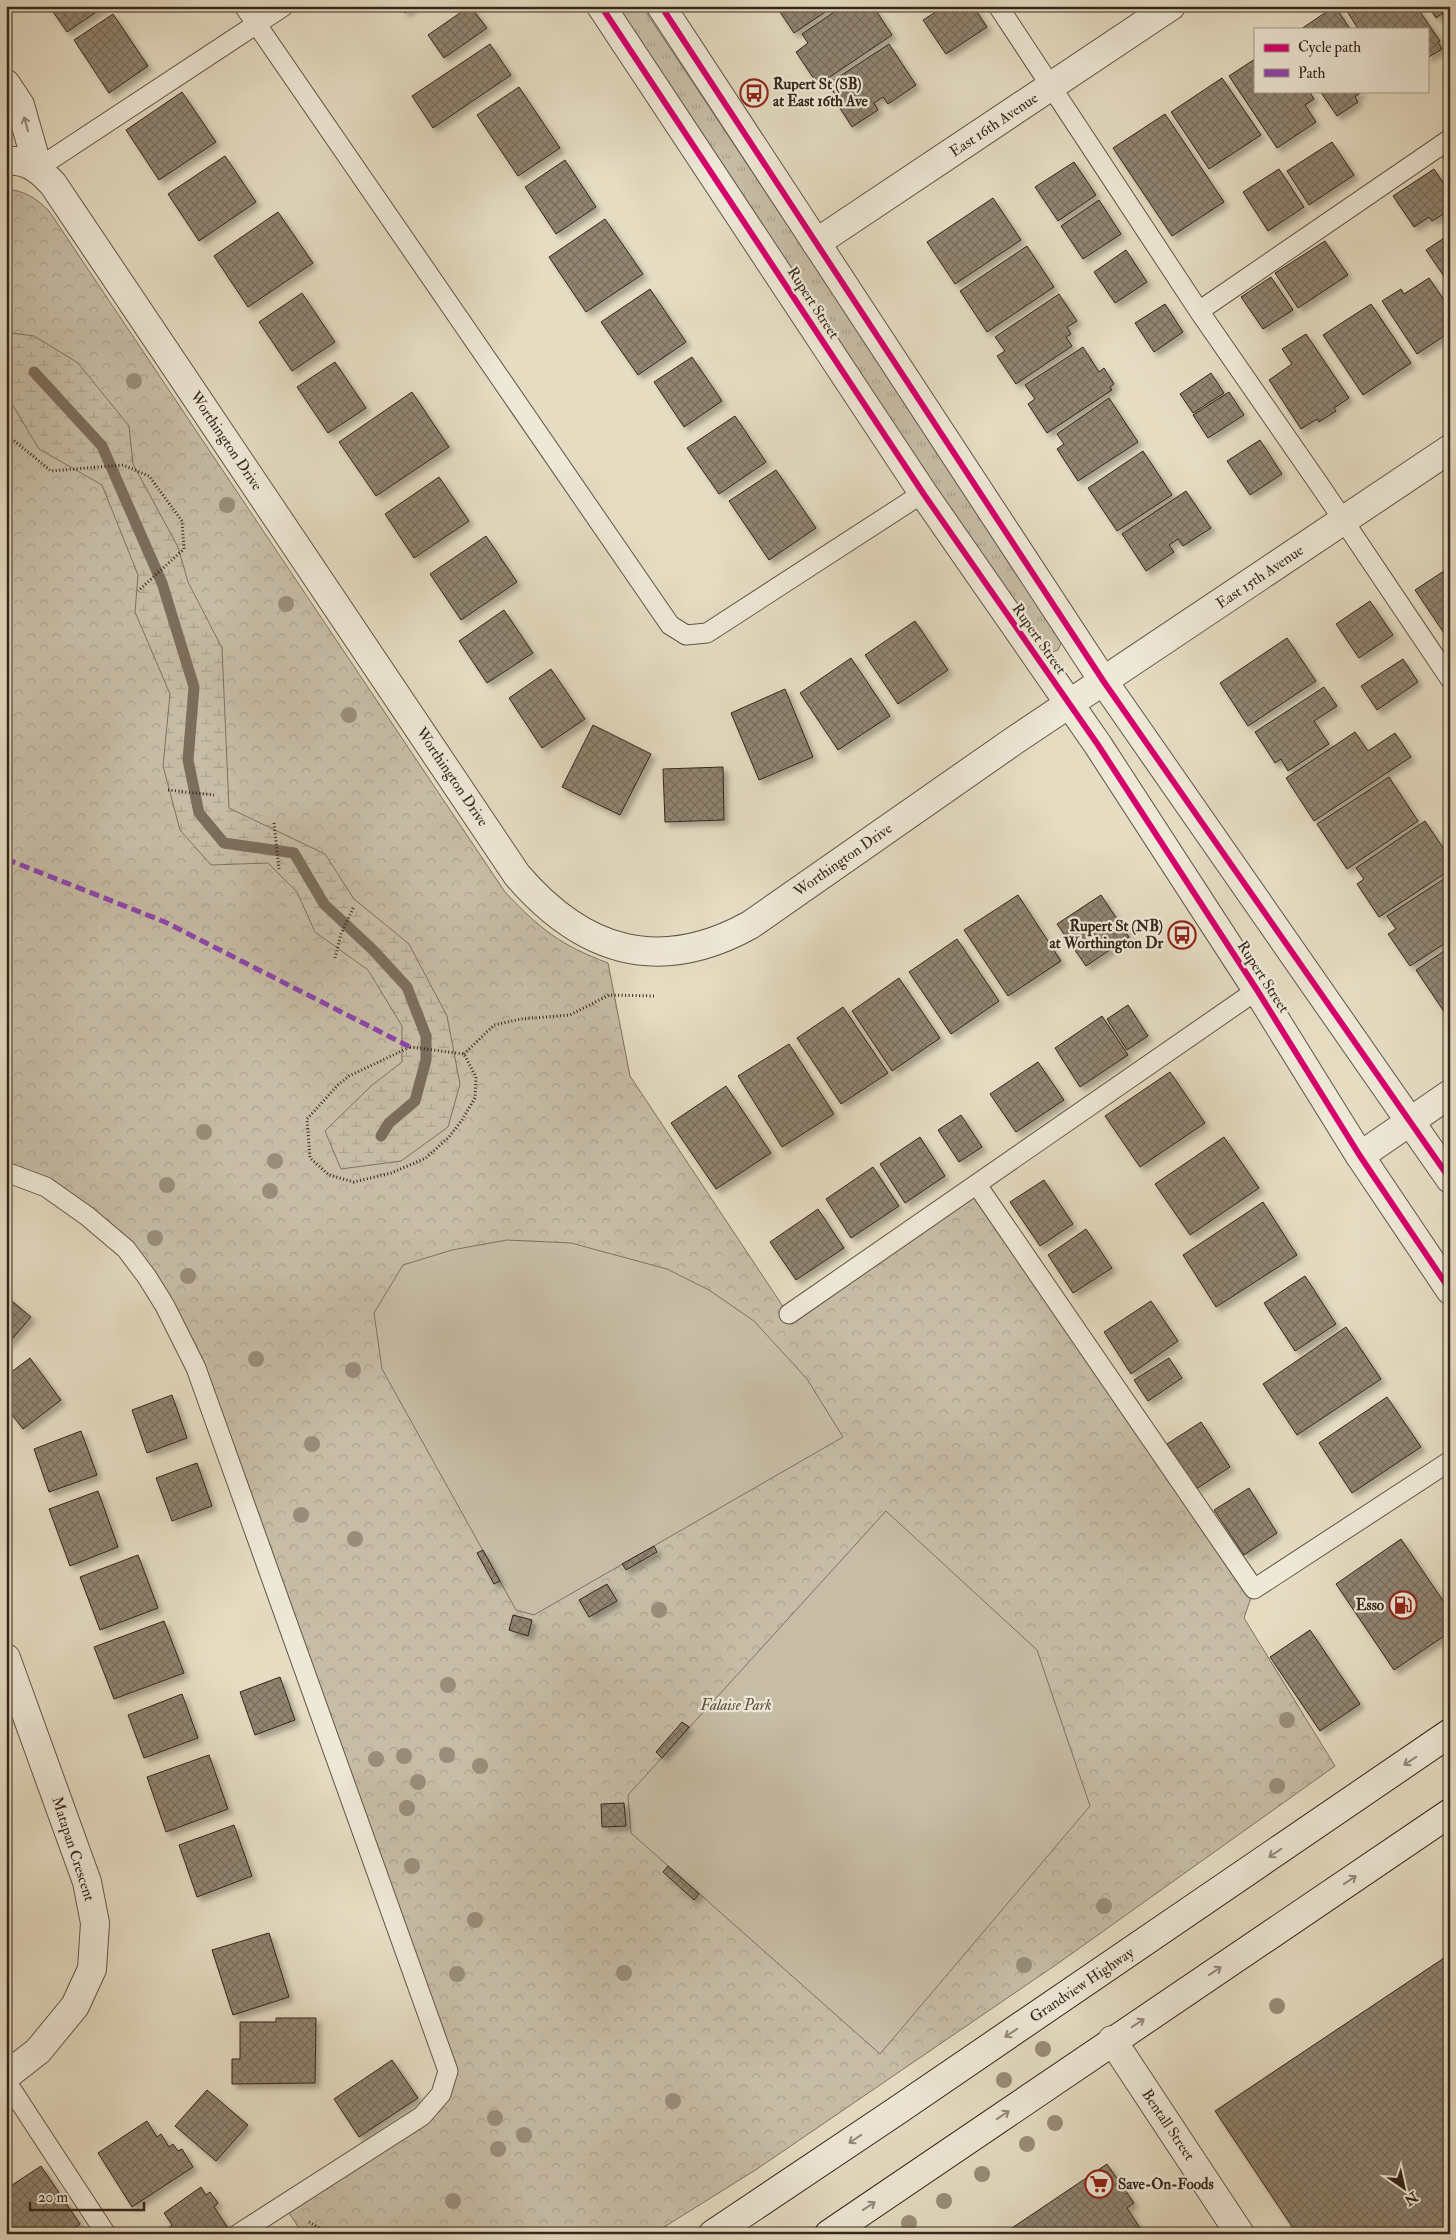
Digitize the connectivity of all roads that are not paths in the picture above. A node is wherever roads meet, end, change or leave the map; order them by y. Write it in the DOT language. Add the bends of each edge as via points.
graph roads {
  1 [pos="244,6"];
  2 [pos="284,6"];
  3 [pos="601,6"];
  4 [pos="661,6"];
  5 [pos="998,6"];
  6 [pos="1171,6"];
  7 [pos="257,25"];
  8 [pos="6,84"];
  9 [pos="1052,86"];
  10 [pos="1450,139"];
  11 [pos="6,161"];
  12 [pos="38,168"];
  13 [pos="816,243"];
  14 [pos="1199,311"];
  15 [pos="1450,449"];
  16 [pos="923,493"];
  17 [pos="1343,519"];
  18 [pos="1450,679"];
  19 [pos="1104,682"];
  20 [pos="1070,704"];
  21 [pos="1257,990"];
  22 [pos="1450,1094"];
  23 [pos="1410,1121"];
  24 [pos="1360,1156"];
  25 [pos="6,1172"];
  26 [pos="1450,1179"];
  27 [pos="977,1185"];
  28 [pos="1450,1290"];
  29 [pos="789,1314"];
  30 [pos="1450,1461"];
  31 [pos="6,1658"];
  32 [pos="1450,1734"];
  33 [pos="1450,1813"];
  34 [pos="1112,2040"];
  35 [pos="6,2076"];
  36 [pos="6,2081"];
  37 [pos="106,2234"];
  38 [pos="238,2234"];
  39 [pos="713,2234"];
  40 [pos="829,2234"];
  41 [pos="1240,2234"];
  1 -- 7 [label="lane"];
  2 -- 7 [label="lane"];
  3 -- 16 [label="street, Rupert Street"];
  4 -- 13 [label="street, Rupert Street"];
  5 -- 9 [label="lane"];
  6 -- 9 [label="street, East 16th Avenue"];
  7 -- 12 [label="lane"];
  7 -- 16 [label="lane" via="670,625 686,635 707,633"];
  12 -- 8 [label="street, one-way" via="20,105"];
  9 -- 13 [label="street, East 16th Avenue"];
  9 -- 14 [label="lane"];
  10 -- 14 [label="lane"];
  11 -- 12 [label="street"];
  12 -- 20 [label="street, Worthington Drive" via="64,200 517,874 534,895 558,916 586,933 622,948 643,952 695,948 724,939 750,925"];
  13 -- 19 [label="street, Rupert Street"];
  14 -- 17 [label="lane"];
  15 -- 17 [label="street, East 15th Avenue"];
  16 -- 20 [label="street, Rupert Street"];
  17 -- 18 [label="lane"];
  17 -- 19 [label="street, East 15th Avenue"];
  19 -- 20 [label="street, East 15th Avenue"];
  19 -- 23 [label="street, Rupert Street"];
  20 -- 21 [label="street, Rupert Street"];
  21 -- 24 [label="street, Rupert Street"];
  21 -- 27 [label="lane"];
  22 -- 23 [label="street"];
  23 -- 24 [label="street"];
  23 -- 26 [label="street, Rupert Street"];
  24 -- 28 [label="street, Rupert Street"];
  25 -- 38 [label="lane" via="46,1187 126,1249 165,1306 196,1368 448,2071 442,2094 422,2116"];
  27 -- 29 [label="lane"];
  27 -- 30 [label="lane" via="1254,1589"];
  31 -- 35 [label="street, Matapan Crescent" via="87,1882 95,1923 92,1969 75,2006 38,2051"];
  32 -- 39 [label="street, Grandview Highway, one-way"];
  34 -- 33 [label="street, one-way"];
  40 -- 34 [label="street, one-way"];
  34 -- 41 [label="street, Bentall Street"];
  36 -- 37 [label="lane"];
}
